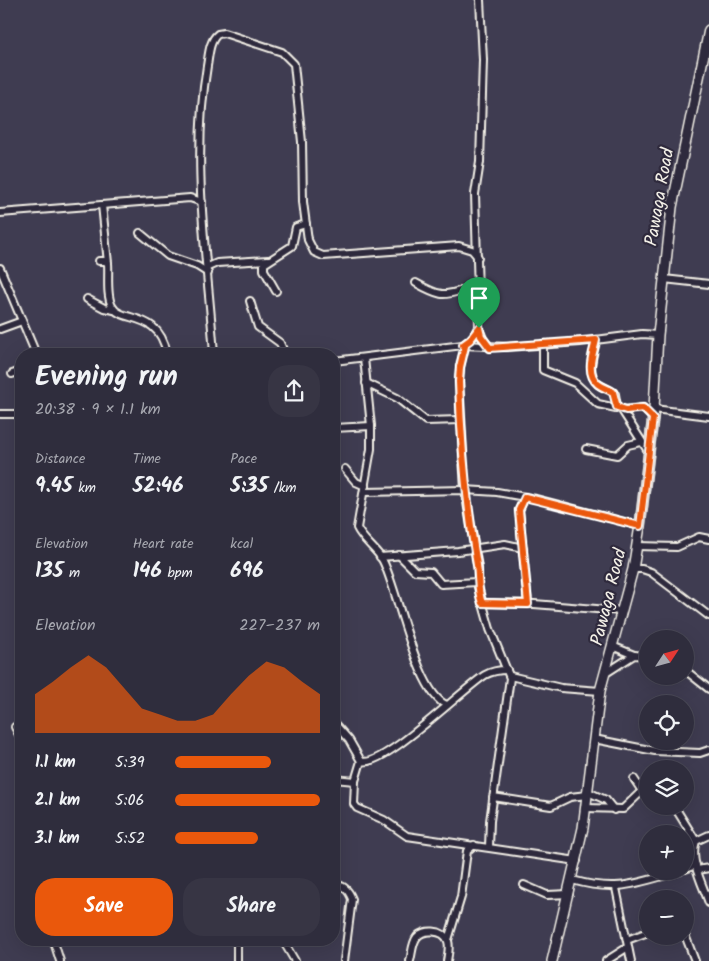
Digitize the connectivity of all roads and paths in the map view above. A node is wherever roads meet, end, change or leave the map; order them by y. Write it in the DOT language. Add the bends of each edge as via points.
graph roads {
  1 [pos="480,0"];
  2 [pos="709,30"];
  3 [pos="202,202"];
  4 [pos="102,204"];
  5 [pos="0,213"];
  6 [pos="306,224"];
  7 [pos="140,233"];
  8 [pos="478,257"];
  9 [pos="270,260"];
  10 [pos="99,261"];
  11 [pos="108,263"];
  12 [pos="0,268"];
  13 [pos="208,270"];
  14 [pos="664,279"];
  15 [pos="416,283"];
  16 [pos="709,284"];
  17 [pos="478,287"];
  18 [pos="276,291"];
  19 [pos="88,299"];
  20 [pos="250,301"];
  21 [pos="114,310"];
  22 [pos="22,321"];
  23 [pos="479,328"];
  24 [pos="0,329"];
  25 [pos="658,335"];
  26 [pos="596,340"];
  27 [pos="543,344"];
  28 [pos="464,346"];
  29 [pos="33,348"];
  30 [pos="165,348"];
  31 [pos="214,348"];
  32 [pos="282,348"];
  33 [pos="490,348"];
  34 [pos="364,358"];
  35 [pos="340,360"];
  36 [pos="15,373"];
  37 [pos="12,374"];
  38 [pos="366,383"];
  39 [pos="619,408"];
  40 [pos="0,414"];
  41 [pos="15,414"];
  42 [pos="654,414"];
  43 [pos="709,416"];
  44 [pos="460,420"];
  45 [pos="371,426"];
  46 [pos="340,428"];
  47 [pos="641,442"];
  48 [pos="586,449"];
  49 [pos="648,451"];
  50 [pos="345,469"];
  51 [pos="365,489"];
  52 [pos="465,490"];
  53 [pos="525,497"];
  54 [pos="640,526"];
  55 [pos="709,539"];
  56 [pos="637,546"];
  57 [pos="522,548"];
  58 [pos="473,549"];
  59 [pos="399,555"];
  60 [pos="380,557"];
  61 [pos="632,569"];
  62 [pos="477,582"];
  63 [pos="482,603"];
  64 [pos="528,604"];
  65 [pos="621,611"];
  66 [pos="709,616"];
  67 [pos="612,646"];
  68 [pos="634,655"];
  69 [pos="639,655"];
  70 [pos="509,673"];
  71 [pos="606,673"];
  72 [pos="694,677"];
  73 [pos="709,689"];
  74 [pos="600,691"];
  75 [pos="447,706"];
  76 [pos="340,730"];
  77 [pos="594,739"];
  78 [pos="709,750"];
  79 [pos="361,761"];
  80 [pos="634,779"];
  81 [pos="340,780"];
  82 [pos="355,781"];
  83 [pos="639,786"];
  84 [pos="588,793"];
  85 [pos="493,797"];
  86 [pos="639,798"];
  87 [pos="586,808"];
  88 [pos="614,810"];
  89 [pos="680,815"];
  90 [pos="709,835"];
  91 [pos="696,841"];
  92 [pos="474,845"];
  93 [pos="489,847"];
  94 [pos="577,861"];
  95 [pos="696,868"];
  96 [pos="709,868"];
  97 [pos="572,880"];
  98 [pos="646,880"];
  99 [pos="340,885"];
  100 [pos="524,885"];
  101 [pos="616,888"];
  102 [pos="569,894"];
  103 [pos="709,903"];
  104 [pos="639,937"];
  105 [pos="448,940"];
  106 [pos="627,943"];
  107 [pos="689,945"];
  108 [pos="55,946"];
  109 [pos="237,946"];
  110 [pos="286,946"];
  111 [pos="60,961"];
  112 [pos="237,961"];
  113 [pos="296,961"];
  114 [pos="344,961"];
  115 [pos="410,961"];
  116 [pos="447,961"];
  117 [pos="552,961"];
  118 [pos="606,961"];
  119 [pos="631,961"];
  120 [pos="695,961"];
  1 -- 8 [label="street" via="483,60 480,162 475,194"];
  2 -- 14 [label="main road, Pawaga Road" via="672,207"];
  3 -- 4 [label="street" via="190,198"];
  3 -- 6 [label="street" via="199,158 202,94 212,42 218,34 224,33 282,52 294,64"];
  3 -- 13 [label="street"];
  4 -- 5 [label="street"];
  4 -- 11 [label="street"];
  6 -- 8 [label="street" via="310,247 323,256 459,246 472,250"];
  6 -- 9 [label="street" via="296,227 292,246"];
  7 -- 13 [label="street" via="168,256"];
  8 -- 17 [label="street"];
  9 -- 13 [label="street" via="217,263"];
  9 -- 18 [label="street" via="264,267"];
  10 -- 11 [label="street"];
  11 -- 21 [label="street"];
  12 -- 22 [label="street"];
  13 -- 31 [label="street"];
  14 -- 16 [label="street"];
  14 -- 25 [label="main road, Pawaga Road"];
  15 -- 17 [label="street" via="439,294 450,295"];
  17 -- 23 [label="street"];
  19 -- 21 [label="street"];
  20 -- 32 [label="street" via="258,327 280,343"];
  21 -- 30 [label="street" via="140,318 153,327 163,339"];
  22 -- 24 [label="street"];
  22 -- 29 [label="street"];
  23 -- 28 [label="street"];
  23 -- 33 [label="street"];
  25 -- 26 [label="street"];
  25 -- 42 [label="main road, Pawaga Road"];
  26 -- 27 [label="street"];
  26 -- 39 [label="street" via="592,375 599,385 613,392"];
  27 -- 33 [label="street"];
  27 -- 39 [label="street" via="544,370 575,383 598,404"];
  28 -- 33 [label="street"];
  28 -- 34 [label="street"];
  28 -- 44 [label="street" via="459,371"];
  34 -- 35 [label="street"];
  34 -- 38 [label="street"];
  36 -- 37 [label="street"];
  38 -- 44 [label="street" via="397,398 426,421"];
  38 -- 45 [label="street"];
  39 -- 42 [label="street" via="643,408"];
  39 -- 47 [label="street"];
  40 -- 41 [label="street"];
  42 -- 43 [label="street"];
  42 -- 49 [label="main road, Pawaga Road"];
  44 -- 52 [label="street"];
  45 -- 46 [label="street"];
  45 -- 51 [label="street"];
  47 -- 48 [label="street" via="628,445 617,455"];
  47 -- 49 [label="street"];
  49 -- 54 [label="main road, Pawaga Road"];
  50 -- 51 [label="street"];
  51 -- 52 [label="street"];
  51 -- 60 [label="street" via="357,528"];
  52 -- 53 [label="street"];
  52 -- 58 [label="street"];
  53 -- 54 [label="street"];
  53 -- 57 [label="street" via="519,510"];
  54 -- 56 [label="main road, Pawaga Road"];
  55 -- 56 [label="street" via="694,538 678,547"];
  56 -- 61 [label="main road, Pawaga Road"];
  57 -- 58 [label="street" via="505,544"];
  57 -- 64 [label="street"];
  58 -- 59 [label="street"];
  58 -- 62 [label="street" via="478,568"];
  59 -- 60 [label="street"];
  59 -- 62 [label="street" via="415,572 431,572 440,584"];
  60 -- 75 [label="street" via="425,679 436,698"];
  61 -- 65 [label="main road, Pawaga Road"];
  61 -- 66 [label="street" via="651,572"];
  62 -- 63 [label="street"];
  63 -- 64 [label="street"];
  63 -- 70 [label="street"];
  64 -- 65 [label="street"];
  65 -- 67 [label="main road, Pawaga Road"];
  67 -- 68 [label="street"];
  67 -- 71 [label="main road, Pawaga Road"];
  68 -- 69 [label="street"];
  68 -- 71 [label="street"];
  70 -- 74 [label="street" via="561,688"];
  70 -- 75 [label="street" via="486,675"];
  70 -- 85 [label="street"];
  71 -- 74 [label="main road, Pawaga Road"];
  72 -- 73 [label="street"];
  74 -- 77 [label="main road, Pawaga Road"];
  75 -- 79 [label="street" via="415,733 374,760"];
  76 -- 79 [label="street"];
  77 -- 78 [label="street" via="655,751 700,753"];
  77 -- 84 [label="main road, Pawaga Road"];
  79 -- 82 [label="street"];
  80 -- 83 [label="street"];
  81 -- 82 [label="street"];
  82 -- 92 [label="street" via="352,798 357,808 384,820 407,836"];
  84 -- 85 [label="street" via="570,796 551,806"];
  84 -- 87 [label="main road, Pawaga Road"];
  84 -- 88 [label="street" via="606,800"];
  85 -- 93 [label="street"];
  86 -- 88 [label="street" via="622,809"];
  87 -- 88 [label="street"];
  87 -- 94 [label="main road, Pawaga Road"];
  89 -- 91 [label="street"];
  90 -- 91 [label="street"];
  91 -- 95 [label="street"];
  92 -- 93 [label="street"];
  92 -- 105 [label="street" via="467,851 461,897"];
  93 -- 94 [label="street"];
  94 -- 97 [label="main road, Pawaga Road"];
  95 -- 96 [label="street"];
  95 -- 103 [label="street"];
  97 -- 101 [label="street"];
  97 -- 102 [label="main road, Pawaga Road"];
  98 -- 101 [label="street"];
  99 -- 114 [label="street" via="349,891 352,899"];
  100 -- 102 [label="street" via="547,895"];
  101 -- 106 [label="street"];
  102 -- 117 [label="main road, Pawaga Road"];
  104 -- 106 [label="street"];
  105 -- 115 [label="street" via="444,935 422,932 415,940"];
  105 -- 116 [label="street"];
  106 -- 118 [label="street"];
  106 -- 119 [label="street"];
  107 -- 120 [label="street"];
  108 -- 111 [label="street"];
  109 -- 112 [label="street"];
  110 -- 113 [label="street"];
}
